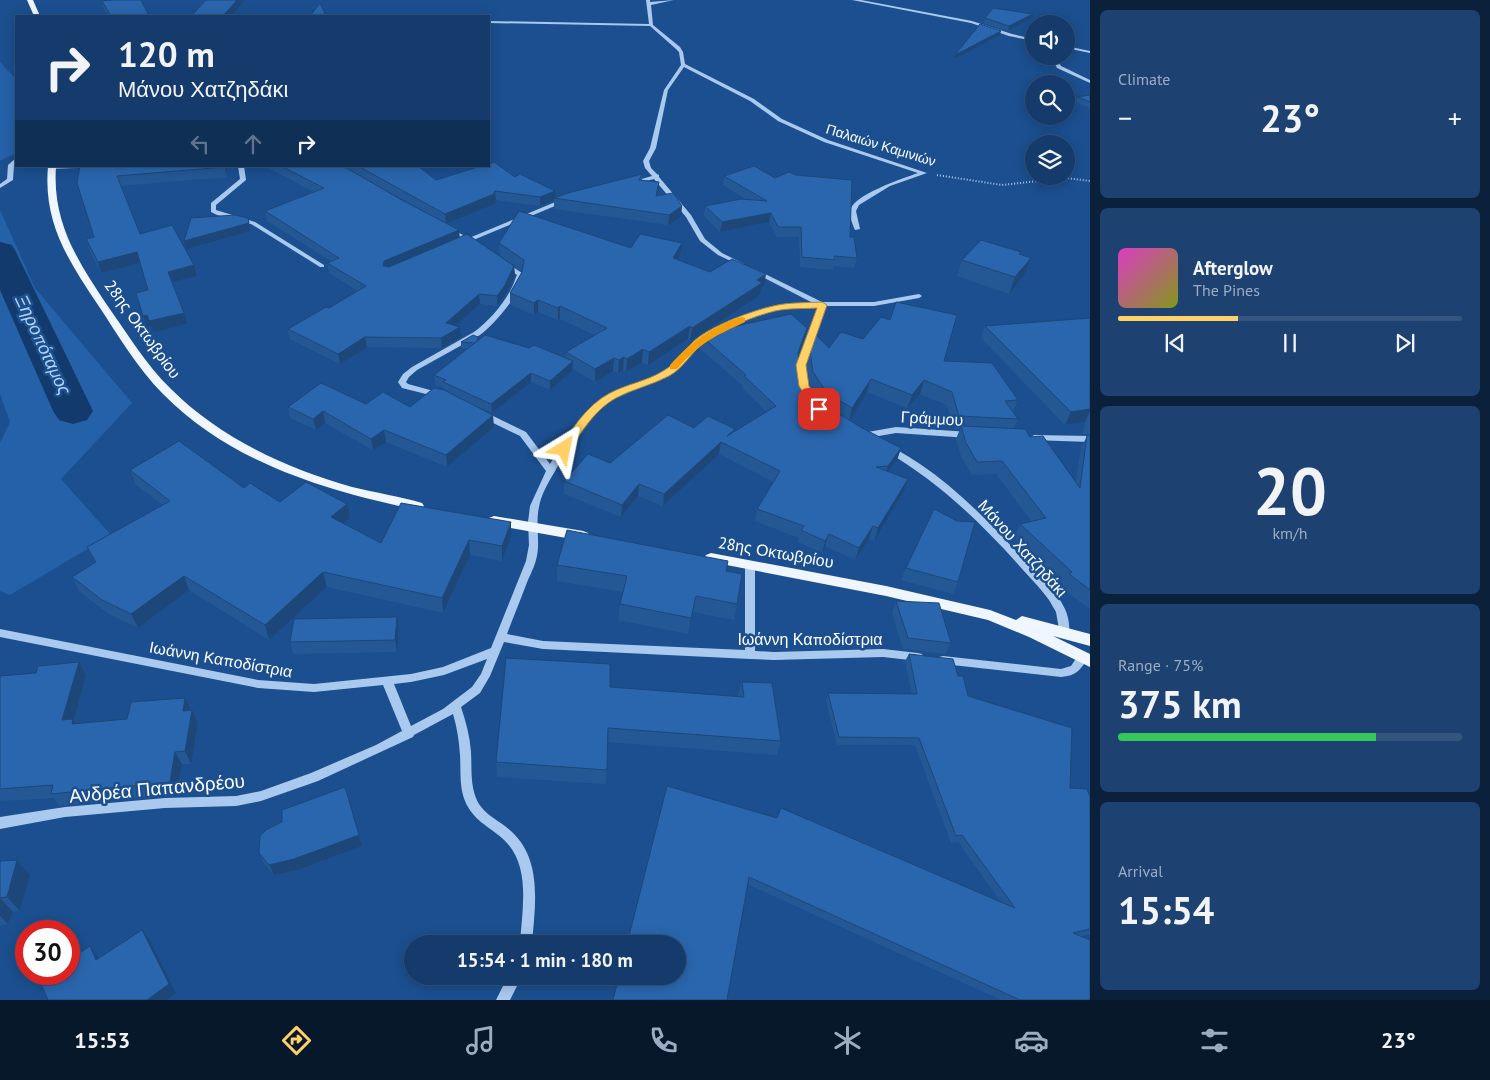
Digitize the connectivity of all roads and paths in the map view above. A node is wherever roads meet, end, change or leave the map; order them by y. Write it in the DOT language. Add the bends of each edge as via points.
graph roads {
  1 [pos="30,0"];
  2 [pos="672,0"];
  3 [pos="854,0"];
  4 [pos="648,2"];
  5 [pos="37,15"];
  6 [pos="490,22"];
  7 [pos="651,26"];
  8 [pos="1011,35"];
  9 [pos="1025,38"];
  10 [pos="1025,42"];
  11 [pos="1075,49"];
  12 [pos="1090,52"];
  13 [pos="683,65"];
  14 [pos="1058,65"];
  15 [pos="1090,82"];
  16 [pos="15,161"];
  17 [pos="52,167"];
  18 [pos="241,167"];
  19 [pos="924,173"];
  20 [pos="657,176"];
  21 [pos="1090,181"];
  22 [pos="0,186"];
  23 [pos="620,186"];
  24 [pos="556,196"];
  25 [pos="575,198"];
  26 [pos="565,200"];
  27 [pos="445,228"];
  28 [pos="857,229"];
  29 [pos="468,240"];
  30 [pos="460,244"];
  31 [pos="476,245"];
  32 [pos="499,260"];
  33 [pos="322,266"];
  34 [pos="919,296"];
  35 [pos="822,305"];
  36 [pos="809,394"];
  37 [pos="449,398"];
  38 [pos="473,410"];
  39 [pos="979,436"];
  40 [pos="1025,437"];
  41 [pos="1090,439"];
  42 [pos="878,444"];
  43 [pos="886,448"];
  44 [pos="551,471"];
  45 [pos="426,508"];
  46 [pos="484,519"];
  47 [pos="532,527"];
  48 [pos="598,539"];
  49 [pos="693,555"];
  50 [pos="750,565"];
  51 [pos="1007,621"];
  52 [pos="1064,632"];
  53 [pos="0,633"];
  54 [pos="500,636"];
  55 [pos="1090,640"];
  56 [pos="495,651"];
  57 [pos="750,655"];
  58 [pos="1086,659"];
  59 [pos="387,682"];
  60 [pos="456,707"];
  61 [pos="410,734"];
  62 [pos="0,823"];
  63 [pos="527,935"];
  64 [pos="511,985"];
  65 [pos="503,1000"];
  1 -- 5 [label="main road"];
  2 -- 4 [label="street"];
  3 -- 8 [label="street" via="972,22"];
  4 -- 7 [label="street"];
  6 -- 7 [label="street"];
  7 -- 13 [label="street" via="678,48"];
  8 -- 9 [label="street"];
  8 -- 10 [label="street"];
  11 -- 12 [label="street"];
  13 -- 19 [label="street, Παλαιών Καμινιών" via="752,100 780,120 826,141"];
  13 -- 20 [label="street" via="666,90 653,148 646,161 648,168"];
  14 -- 15 [label="street"];
  16 -- 22 [label="street" via="11,165 10,180"];
  17 -- 45 [label="main road, 28ης Οκτωβρίου" via="51,205 61,236 92,289 140,359 176,400 222,435 288,469 350,491"];
  18 -- 33 [label="street" via="243,180 213,204 213,211 253,223"];
  19 -- 21 [label="path, Παλαιών Καμινιών" via="1002,185 1066,178"];
  19 -- 28 [label="street" via="888,185 856,204 853,211"];
  20 -- 23 [label="street"];
  20 -- 35 [label="street" via="689,216 702,240 720,254"];
  24 -- 26 [label="street"];
  25 -- 26 [label="street"];
  26 -- 29 [label="street"];
  27 -- 29 [label="street"];
  29 -- 30 [label="street"];
  29 -- 31 [label="street"];
  32 -- 37 [label="street" via="520,274 520,279 487,327 419,365 403,378 406,386"];
  34 -- 35 [label="street, Ανδρέα Παπανδρέου" via="876,304"];
  35 -- 36 [label="street" via="801,365 804,386"];
  35 -- 44 [label="street, Ανδρέα Παπανδρέου" via="774,308 704,338 666,373 613,395 599,405 587,417"];
  38 -- 44 [label="street" via="523,434"];
  39 -- 42 [label="street, Γράμμου" via="896,430 859,434"];
  40 -- 41 [label="street"];
  43 -- 52 [label="street, Μάνου Χατζηδάκι" via="909,460 973,511 1011,550 1055,602 1063,616"];
  44 -- 47 [label="street, Ανδρέα Παπανδρέου" via="536,500"];
  46 -- 47 [label="main road"];
  47 -- 48 [label="main road"];
  47 -- 54 [label="street, Ανδρέα Παπανδρέου" via="533,553"];
  49 -- 50 [label="main road, 28ης Οκτωβρίου"];
  50 -- 51 [label="main road, 28ης Οκτωβρίου" via="932,601"];
  50 -- 57 [label="street"];
  51 -- 52 [label="main road"];
  51 -- 58 [label="main road"];
  52 -- 55 [label="main road"];
  53 -- 59 [label="street, Ιωάννη Καποδίστρια" via="271,686 314,688"];
  54 -- 56 [label="street, Ανδρέα Παπανδρέου"];
  54 -- 57 [label="street, Ιωάννη Καποδίστρια" via="543,645"];
  56 -- 59 [label="street, Ιωάννη Καποδίστρια" via="444,671"];
  56 -- 60 [label="street, Ανδρέα Παπανδρέου" via="482,683"];
  57 -- 58 [label="street, Ιωάννη Καποδίστρια" via="789,657 883,653 1061,673 1076,669"];
  59 -- 61 [label="street"];
  60 -- 61 [label="street, Ανδρέα Παπανδρέου"];
  60 -- 63 [label="street" via="464,738 471,802 482,818 516,845 527,869"];
  61 -- 62 [label="street, Ανδρέα Παπανδρέου" via="322,774 261,796 236,801 165,803 65,812"];
  64 -- 65 [label="street"];
}
